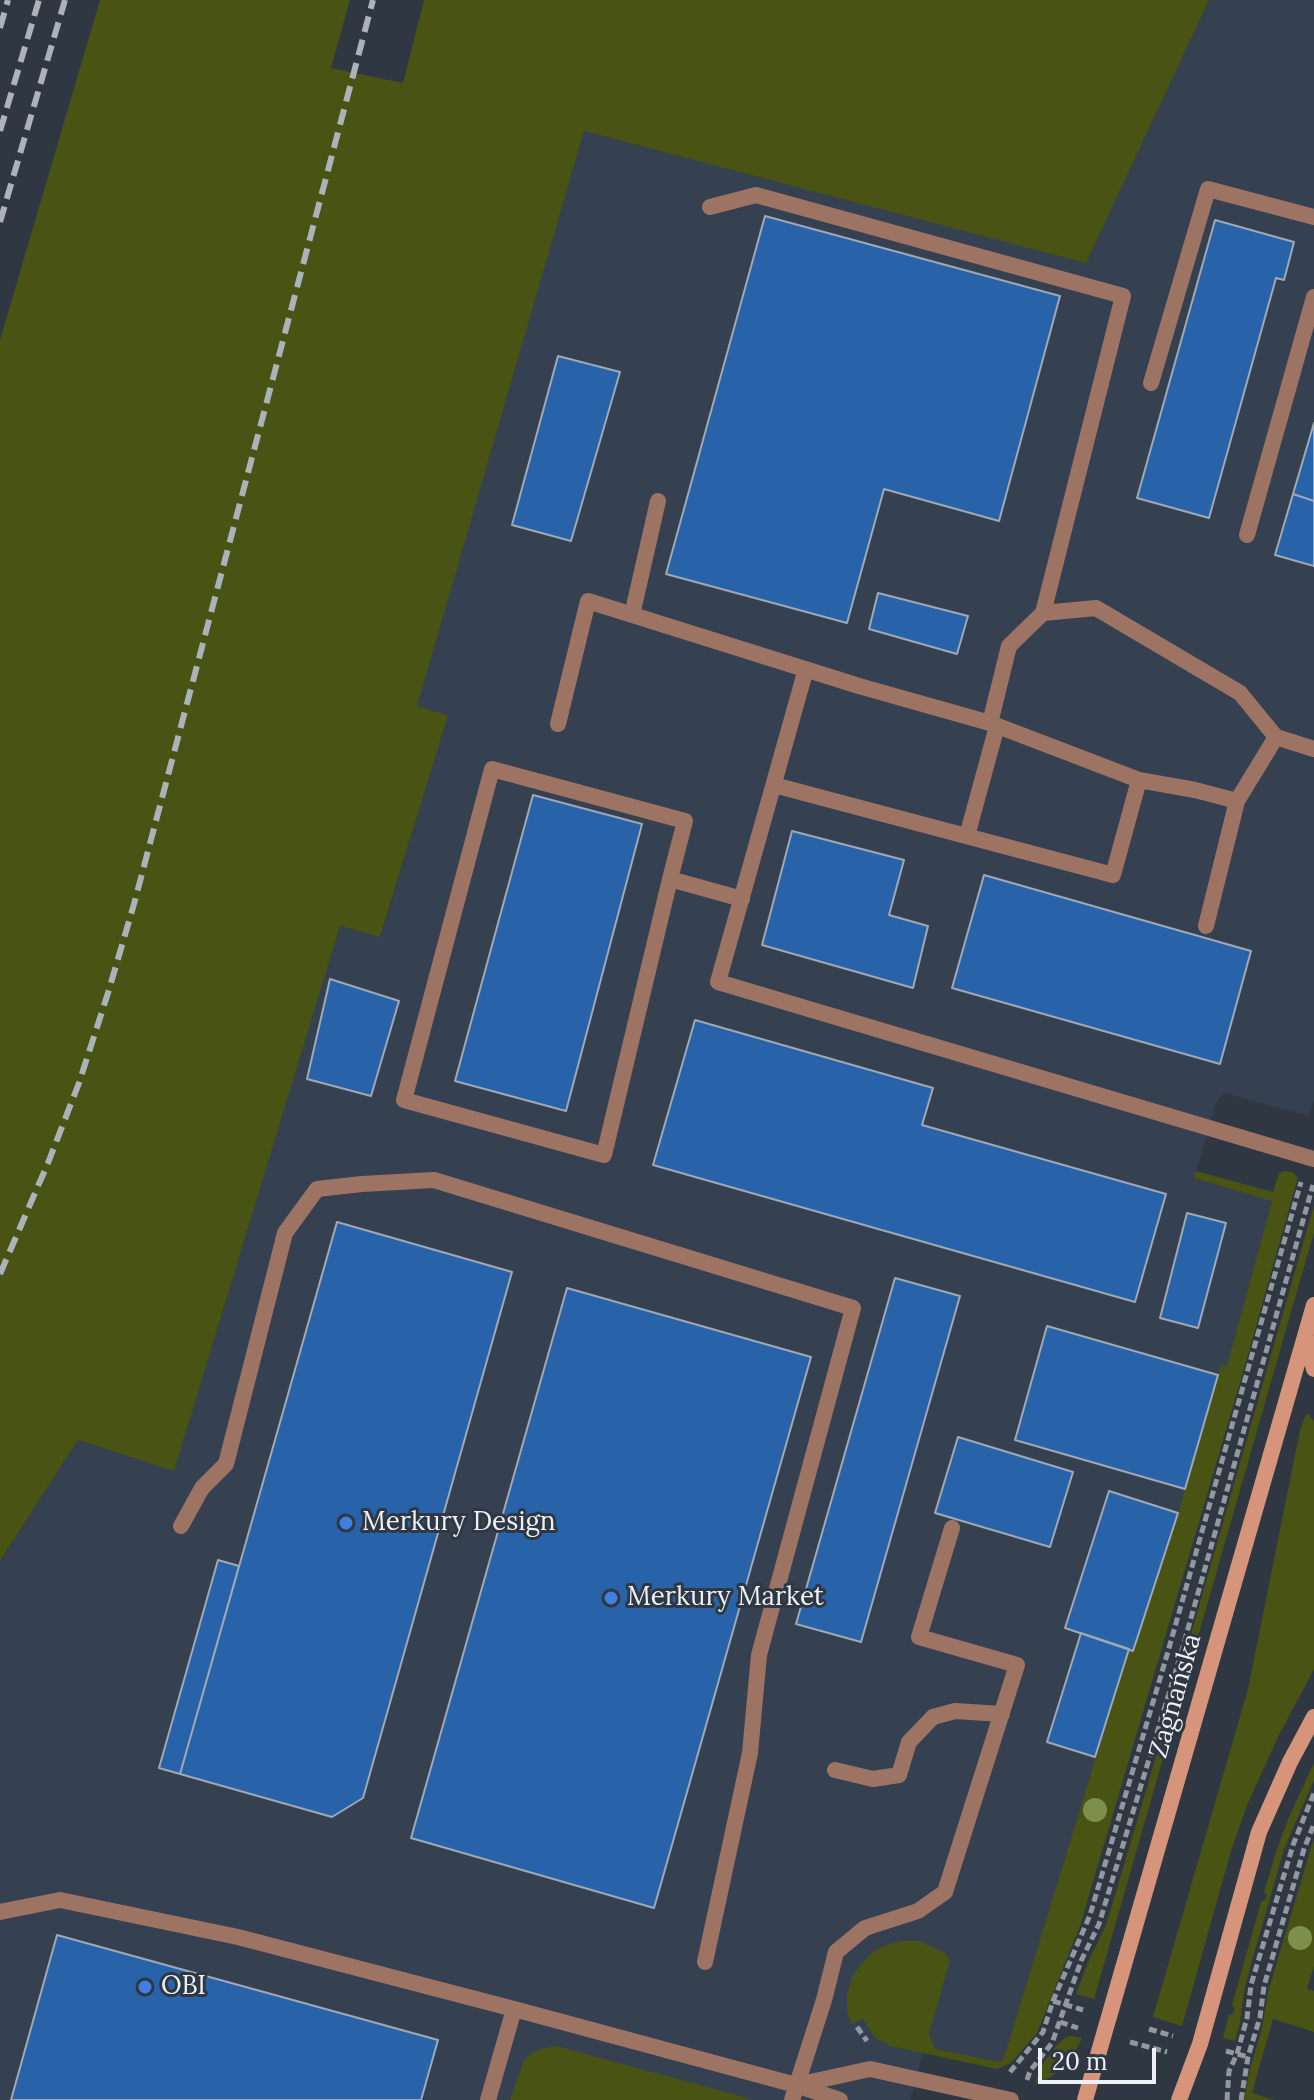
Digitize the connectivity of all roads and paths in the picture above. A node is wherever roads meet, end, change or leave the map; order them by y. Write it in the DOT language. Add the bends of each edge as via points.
graph roads {
  1 [pos="710,207"];
  2 [pos="1314,217"];
  3 [pos="1314,297"];
  4 [pos="1151,383"];
  5 [pos="658,501"];
  6 [pos="1247,535"];
  7 [pos="1043,613"];
  8 [pos="632,615"];
  9 [pos="806,669"];
  10 [pos="558,724"];
  11 [pos="993,724"];
  12 [pos="1276,737"];
  13 [pos="1314,749"];
  14 [pos="1139,780"];
  15 [pos="774,785"];
  16 [pos="1237,801"];
  17 [pos="967,836"];
  18 [pos="670,879"];
  19 [pos="742,899"];
  20 [pos="1206,926"];
  21 [pos="1314,1159"];
  22 [pos="1301,1180"];
  23 [pos="1310,1193"];
  24 [pos="1314,1305"];
  25 [pos="1305,1335"];
  26 [pos="1314,1369"];
  27 [pos="181,1526"];
  28 [pos="952,1528"];
  29 [pos="1002,1714"];
  30 [pos="1314,1717"];
  31 [pos="835,1770"];
  32 [pos="1314,1793"];
  33 [pos="1314,1824"];
  34 [pos="0,1912"];
  35 [pos="705,1962"];
  36 [pos="1053,2001"];
  37 [pos="1069,2006"];
  38 [pos="514,2009"];
  39 [pos="1060,2022"];
  40 [pos="1149,2029"];
  41 [pos="1086,2030"];
  42 [pos="1178,2038"];
  43 [pos="1144,2046"];
  44 [pos="1171,2053"];
  45 [pos="1234,2054"];
  46 [pos="1248,2057"];
  47 [pos="1006,2079"];
  48 [pos="1025,2087"];
  49 [pos="794,2093"];
  50 [pos="488,2100"];
  51 [pos="840,2100"];
  52 [pos="1011,2100"];
  53 [pos="1085,2100"];
  54 [pos="1179,2100"];
  55 [pos="1227,2100"];
  56 [pos="1241,2100"];
  1 -- 7 [label="lane" via="756,195 1123,296"];
  2 -- 4 [label="lane" via="1208,189"];
  3 -- 6 [label="lane"];
  5 -- 8 [label="lane"];
  7 -- 11 [label="lane" via="1009,646"];
  7 -- 12 [label="lane" via="1096,608 1240,693"];
  8 -- 9 [label="lane"];
  8 -- 10 [label="lane" via="588,601"];
  9 -- 11 [label="lane"];
  9 -- 15 [label="lane"];
  11 -- 14 [label="lane"];
  11 -- 17 [label="lane"];
  12 -- 13 [label="lane"];
  12 -- 16 [label="lane"];
  14 -- 16 [label="lane"];
  14 -- 17 [label="lane" via="1113,875"];
  15 -- 17 [label="lane"];
  15 -- 19 [label="lane"];
  16 -- 20 [label="lane"];
  18 -- 18 [label="lane" via="604,1155 404,1100 492,769 685,821"];
  18 -- 19 [label="lane"];
  19 -- 21 [label="lane" via="718,982"];
  22 -- 36 [label="path" via="1090,1915"];
  23 -- 37 [label="path" via="1180,1657"];
  24 -- 25 [label="main road, Zagnańska"];
  25 -- 26 [label="main road"];
  25 -- 53 [label="main road, Zagnańska"];
  27 -- 35 [label="lane" via="202,1488 226,1464 285,1233 317,1189 434,1180 853,1308 759,1655 750,1753"];
  28 -- 29 [label="lane" via="919,1637 1017,1665"];
  29 -- 31 [label="lane" via="955,1711 933,1717 909,1742 899,1775 873,1779"];
  29 -- 49 [label="lane" via="945,1892 918,1911 865,1928 836,1952"];
  30 -- 54 [label="main road" via="1259,1832 1200,2044"];
  32 -- 45 [label="path" via="1293,1845"];
  33 -- 46 [label="path"];
  34 -- 38 [label="lane" via="60,1900 238,1937"];
  36 -- 37 [label="path"];
  36 -- 47 [label="path" via="1043,2032"];
  37 -- 39 [label="path"];
  38 -- 49 [label="lane"];
  38 -- 50 [label="lane"];
  39 -- 41 [label="path"];
  39 -- 48 [label="path"];
  40 -- 42 [label="path"];
  43 -- 44 [label="path"];
  45 -- 46 [label="path"];
  45 -- 55 [label="path"];
  46 -- 56 [label="path"];
  49 -- 51 [label="lane"];
  49 -- 52 [label="lane" via="870,2069"];
}
